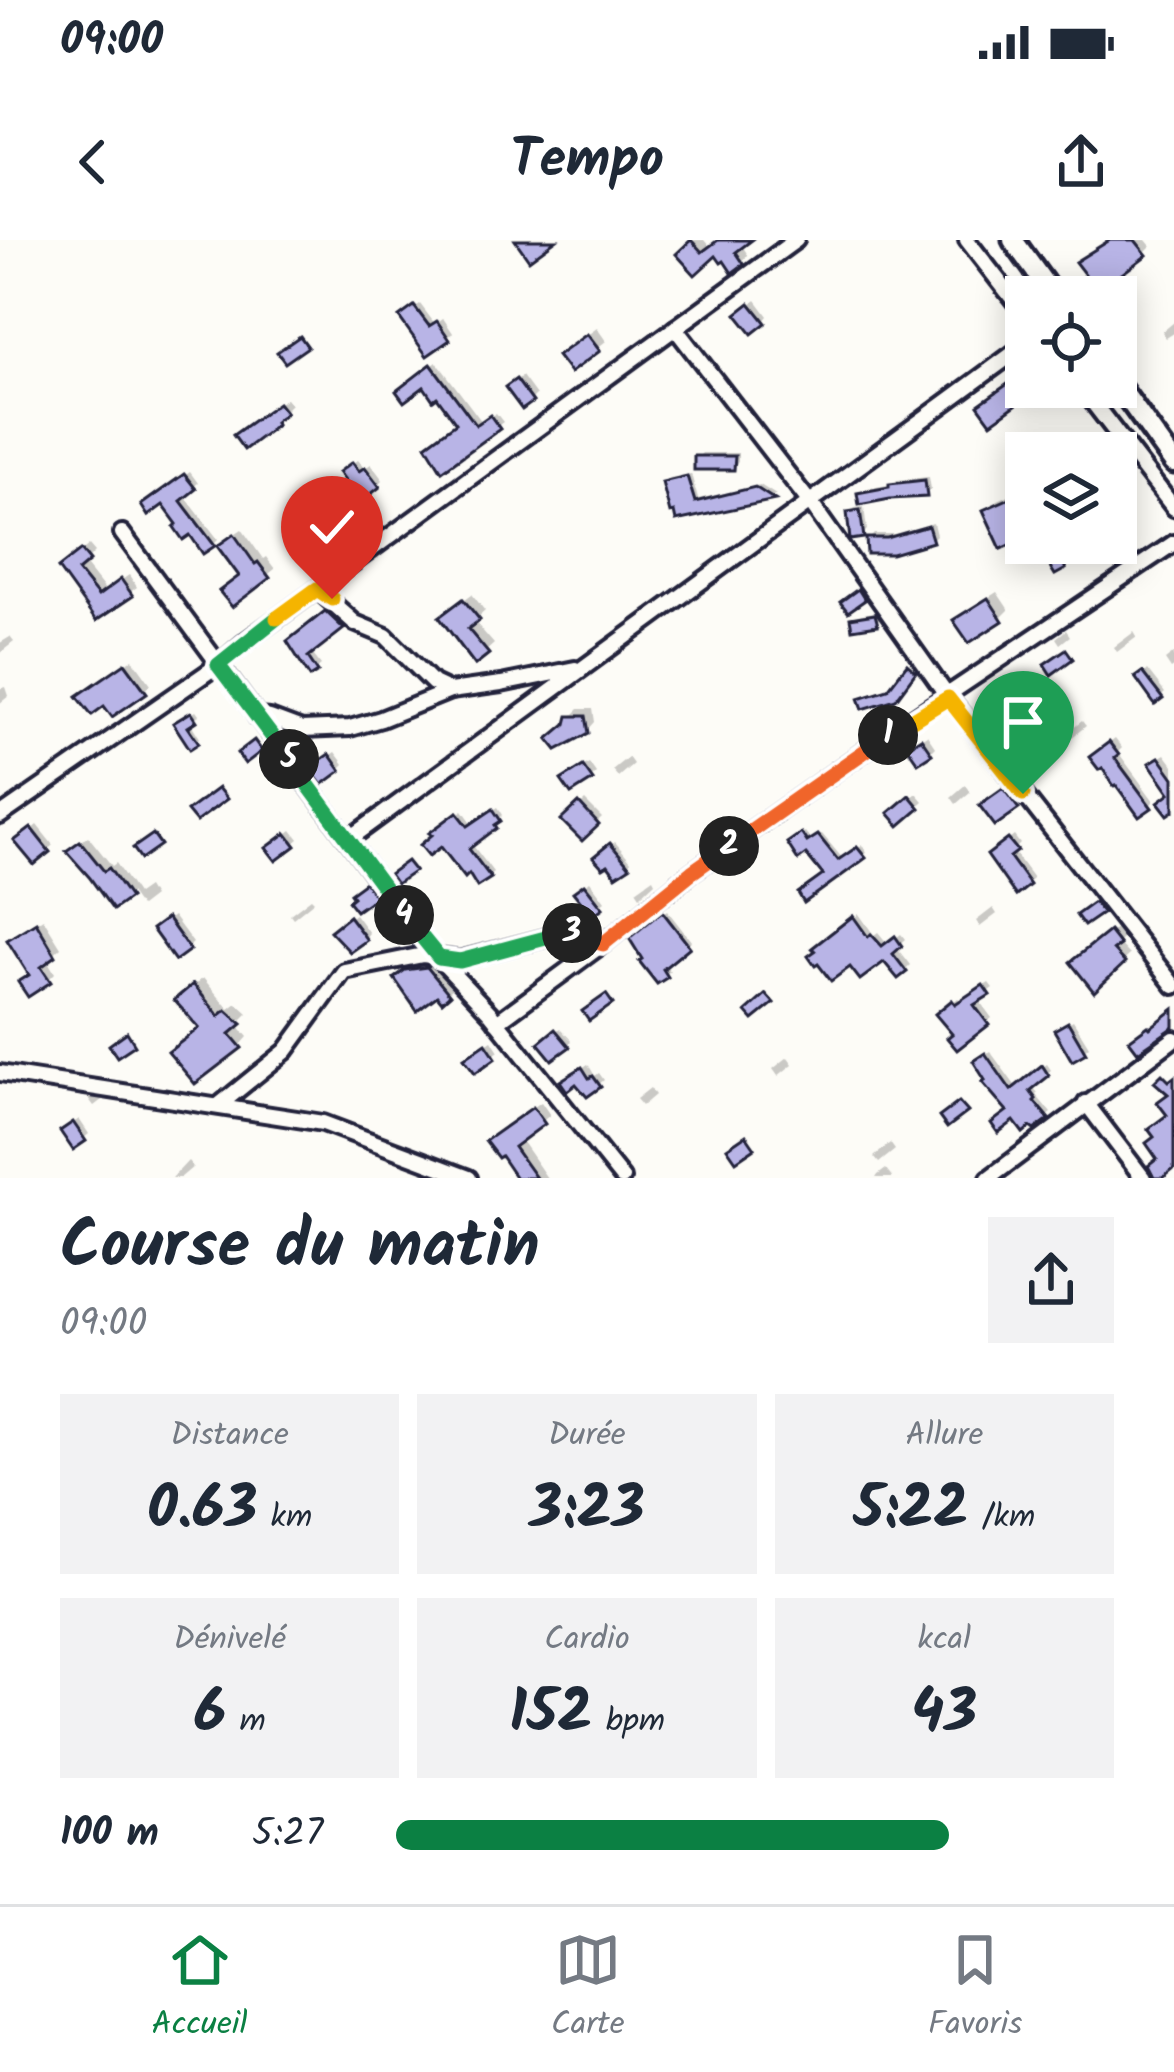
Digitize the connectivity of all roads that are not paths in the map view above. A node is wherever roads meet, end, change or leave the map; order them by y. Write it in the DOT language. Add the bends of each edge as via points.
graph roads {
  1 [pos="796,240"];
  2 [pos="967,240"];
  3 [pos="1013,240"];
  4 [pos="1039,276"];
  5 [pos="1005,289"];
  6 [pos="675,328"];
  7 [pos="1005,359"];
  8 [pos="1097,408"];
  9 [pos="1135,408"];
  10 [pos="1174,463"];
  11 [pos="810,502"];
  12 [pos="1174,508"];
  13 [pos="122,532"];
  14 [pos="1174,543"];
  15 [pos="317,589"];
  16 [pos="218,665"];
  17 [pos="585,667"];
  18 [pos="450,691"];
  19 [pos="948,698"];
  20 [pos="257,717"];
  21 [pos="0,816"];
  22 [pos="348,840"];
  23 [pos="603,944"];
  24 [pos="439,958"];
  25 [pos="1174,986"];
  26 [pos="497,1022"];
  27 [pos="1174,1039"];
  28 [pos="0,1072"];
  29 [pos="1086,1102"];
  30 [pos="218,1106"];
  31 [pos="469,1178"];
  32 [pos="622,1178"];
  33 [pos="989,1178"];
  34 [pos="1143,1178"];
  1 -- 6 [label="street"];
  2 -- 5 [label="street"];
  3 -- 4 [label="highway"];
  6 -- 11 [label="street"];
  6 -- 15 [label="street"];
  7 -- 11 [label="street"];
  8 -- 12 [label="street"];
  9 -- 10 [label="highway"];
  11 -- 17 [label="street"];
  11 -- 19 [label="street"];
  13 -- 16 [label="street"];
  14 -- 19 [label="street"];
  15 -- 16 [label="street"];
  15 -- 18 [label="street"];
  16 -- 20 [label="street"];
  16 -- 21 [label="street"];
  17 -- 18 [label="street"];
  17 -- 22 [label="street"];
  18 -- 20 [label="street" via="350,728 302,730"];
  19 -- 23 [label="street" via="692,872"];
  19 -- 25 [label="street"];
  20 -- 22 [label="street"];
  22 -- 24 [label="street"];
  23 -- 24 [label="street" via="568,932 460,961"];
  23 -- 26 [label="street"];
  24 -- 26 [label="street"];
  24 -- 30 [label="street" via="344,971 286,1051"];
  26 -- 32 [label="street"];
  27 -- 29 [label="street"];
  28 -- 30 [label="street"];
  29 -- 33 [label="street"];
  29 -- 34 [label="street"];
  30 -- 31 [label="street" via="323,1123"];
}
